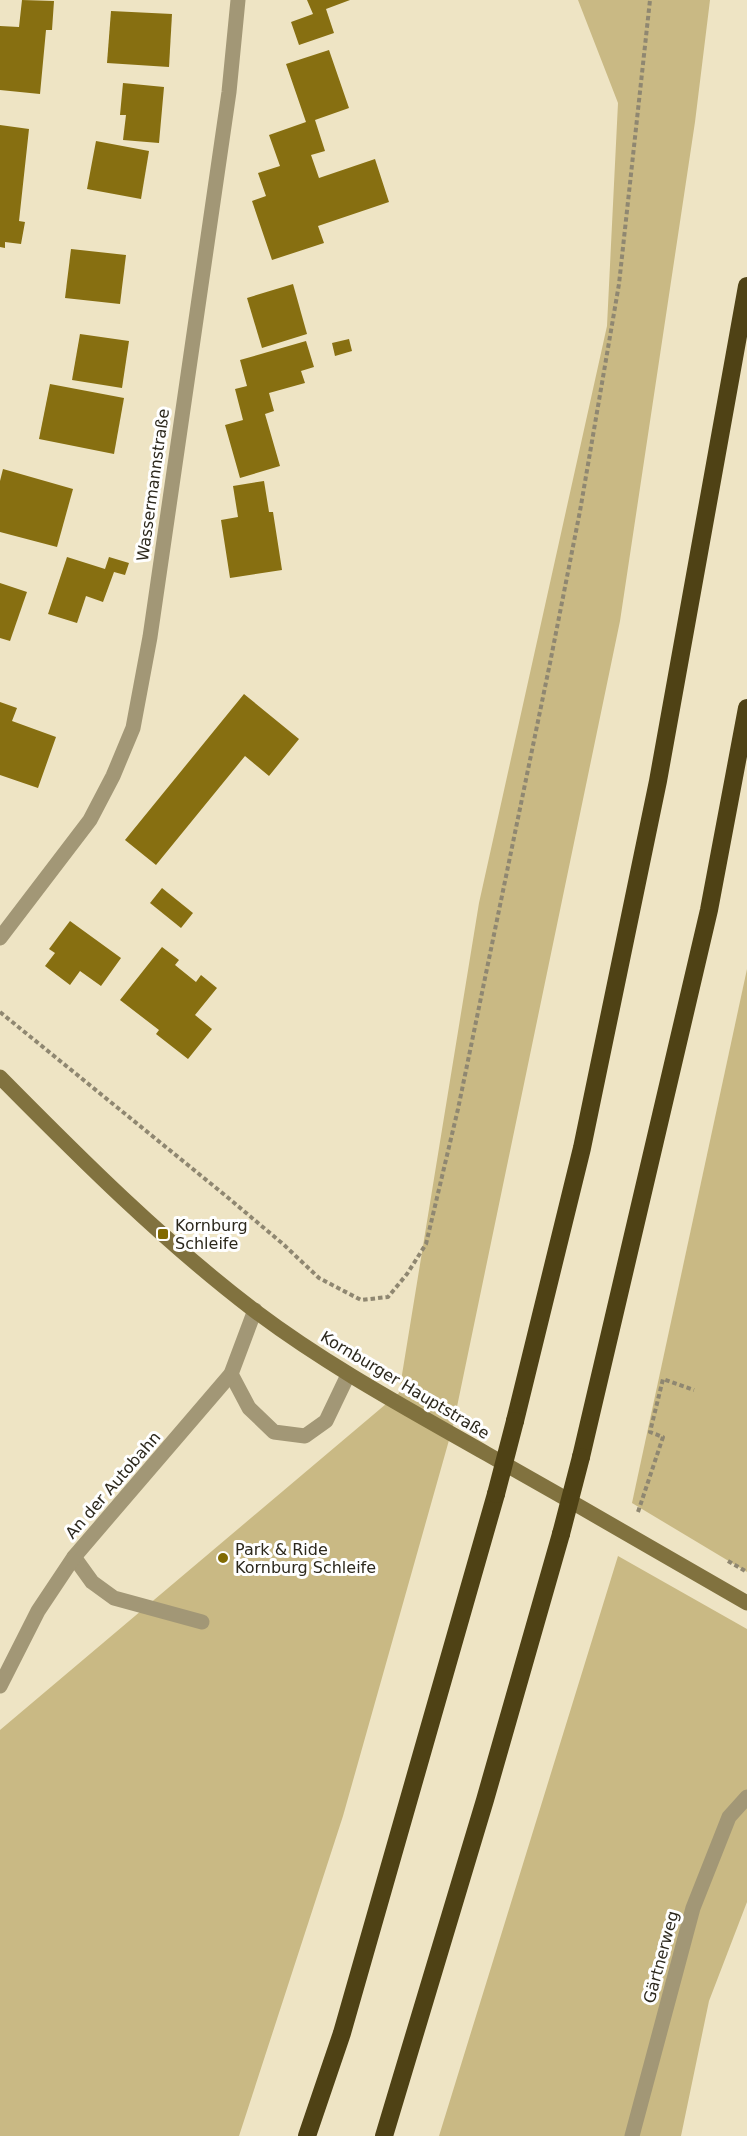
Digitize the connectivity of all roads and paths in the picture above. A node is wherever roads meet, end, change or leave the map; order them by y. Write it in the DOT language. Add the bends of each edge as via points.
graph roads {
  1 [pos="238,0"];
  2 [pos="650,0"];
  3 [pos="747,286"];
  4 [pos="747,708"];
  5 [pos="0,938"];
  6 [pos="0,1012"];
  7 [pos="0,1077"];
  8 [pos="255,1310"];
  9 [pos="231,1374"];
  10 [pos="348,1375"];
  11 [pos="694,1390"];
  12 [pos="638,1512"];
  13 [pos="74,1557"];
  14 [pos="747,1604"];
  15 [pos="202,1622"];
  16 [pos="0,1686"];
  17 [pos="747,1797"];
  18 [pos="307,2136"];
  19 [pos="384,2136"];
  20 [pos="632,2136"];
  1 -- 5 [label="street, Wassermannstraße" via="229,92 150,637 133,728 90,820"];
  2 -- 6 [label="path" via="619,284 580,511 458,1109 426,1244 407,1274 388,1297 361,1300 319,1278 226,1196"];
  3 -- 18 [label="highway, bridge" via="658,781 582,1148 496,1494 342,2033"];
  4 -- 19 [label="highway, bridge" via="709,909 581,1457 485,1800"];
  7 -- 8 [label="main road, Kornburger Hauptstraße" via="98,1176"];
  8 -- 9 [label="street, An der Autobahn"];
  8 -- 10 [label="main road, Kornburger Hauptstraße"];
  9 -- 10 [label="street" via="249,1408 274,1432 305,1436 326,1421"];
  9 -- 13 [label="street, An der Autobahn"];
  10 -- 14 [label="main road, Kornburger Hauptstraße"];
  11 -- 12 [label="path" via="663,1379 650,1432 663,1437"];
  13 -- 15 [label="street" via="92,1582 114,1598"];
  13 -- 16 [label="street, An der Autobahn" via="38,1611"];
  17 -- 20 [label="street, Gärtnerweg" via="729,1817 693,1908"];
}
